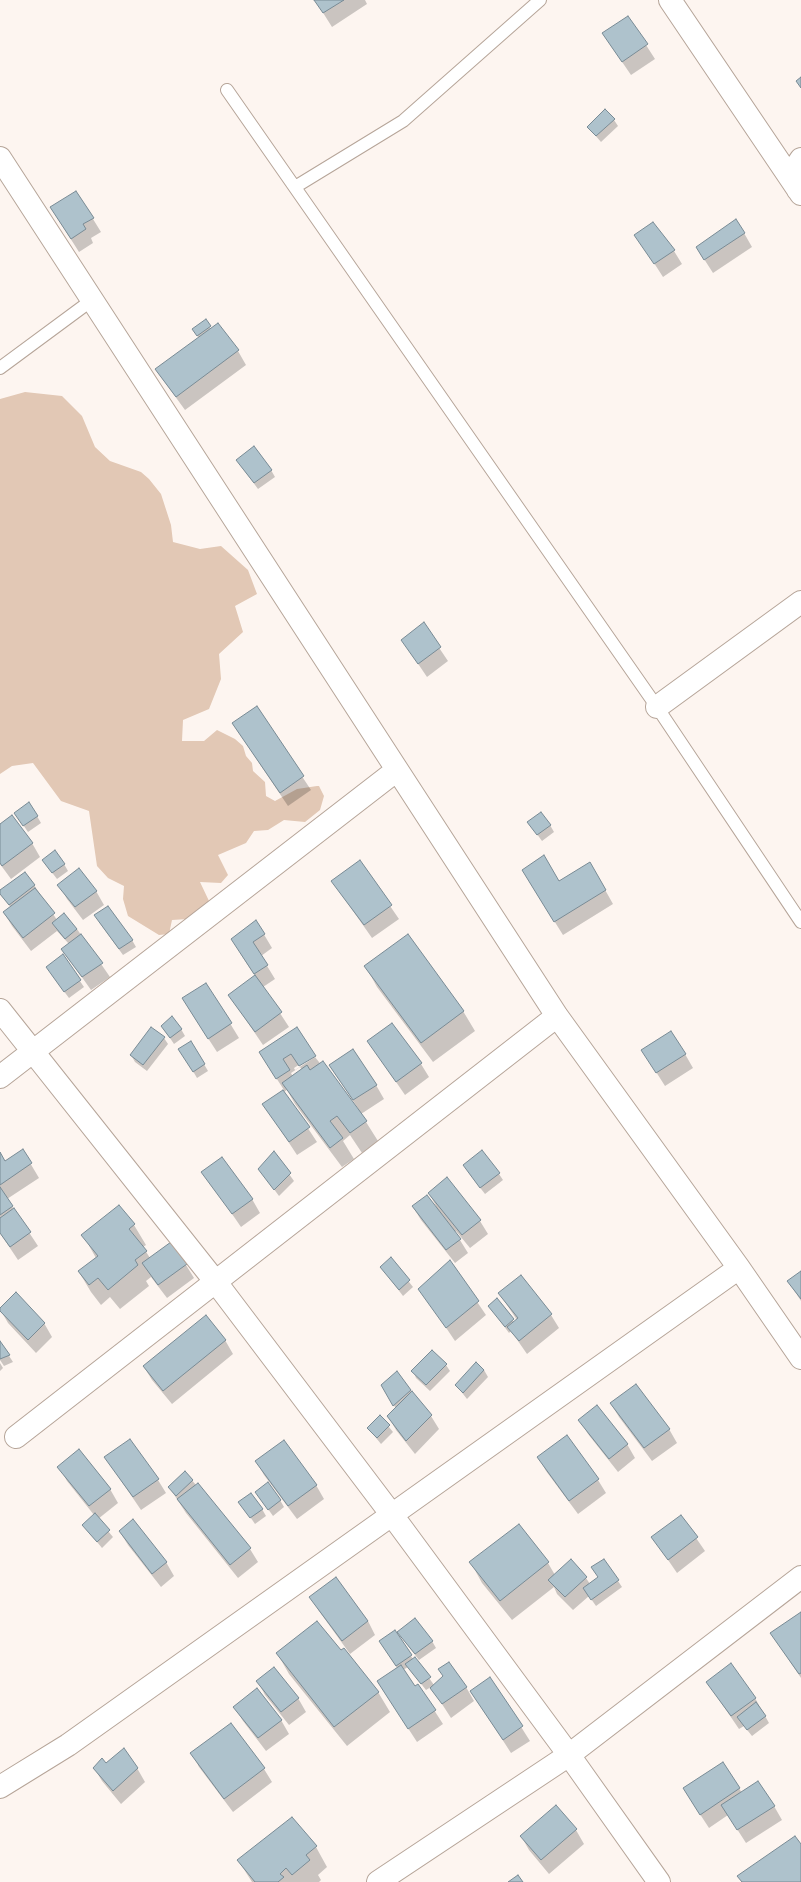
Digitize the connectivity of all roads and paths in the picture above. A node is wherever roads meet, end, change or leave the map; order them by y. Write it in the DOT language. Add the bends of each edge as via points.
graph roads {
  1 [pos="540,0"];
  2 [pos="670,0"];
  3 [pos="227,90"];
  4 [pos="0,158"];
  5 [pos="801,159"];
  6 [pos="295,187"];
  7 [pos="800,192"];
  8 [pos="92,300"];
  9 [pos="0,368"];
  10 [pos="801,602"];
  11 [pos="657,707"];
  12 [pos="397,770"];
  13 [pos="801,922"];
  14 [pos="0,1010"];
  15 [pos="557,1016"];
  16 [pos="32,1051"];
  17 [pos="0,1078"];
  18 [pos="739,1268"];
  19 [pos="215,1281"];
  20 [pos="801,1358"];
  21 [pos="16,1437"];
  22 [pos="392,1515"];
  23 [pos="801,1577"];
  24 [pos="568,1755"];
  25 [pos="0,1787"];
  26 [pos="378,1882"];
  27 [pos="659,1882"];
  1 -- 6 [label="lane" via="403,121"];
  2 -- 7 [label="street"];
  3 -- 6 [label="lane"];
  4 -- 8 [label="street"];
  5 -- 7 [label="street" via="797,165"];
  6 -- 11 [label="lane"];
  8 -- 9 [label="lane"];
  8 -- 12 [label="street"];
  10 -- 11 [label="street"];
  11 -- 13 [label="lane"];
  12 -- 15 [label="street"];
  12 -- 16 [label="street"];
  14 -- 16 [label="street"];
  15 -- 18 [label="street"];
  15 -- 19 [label="street"];
  16 -- 17 [label="street"];
  16 -- 19 [label="street"];
  18 -- 20 [label="street"];
  18 -- 22 [label="street"];
  19 -- 21 [label="street"];
  19 -- 22 [label="street"];
  22 -- 24 [label="street"];
  22 -- 25 [label="street" via="68,1745"];
  23 -- 24 [label="street"];
  24 -- 26 [label="street"];
  24 -- 27 [label="street"];
}
